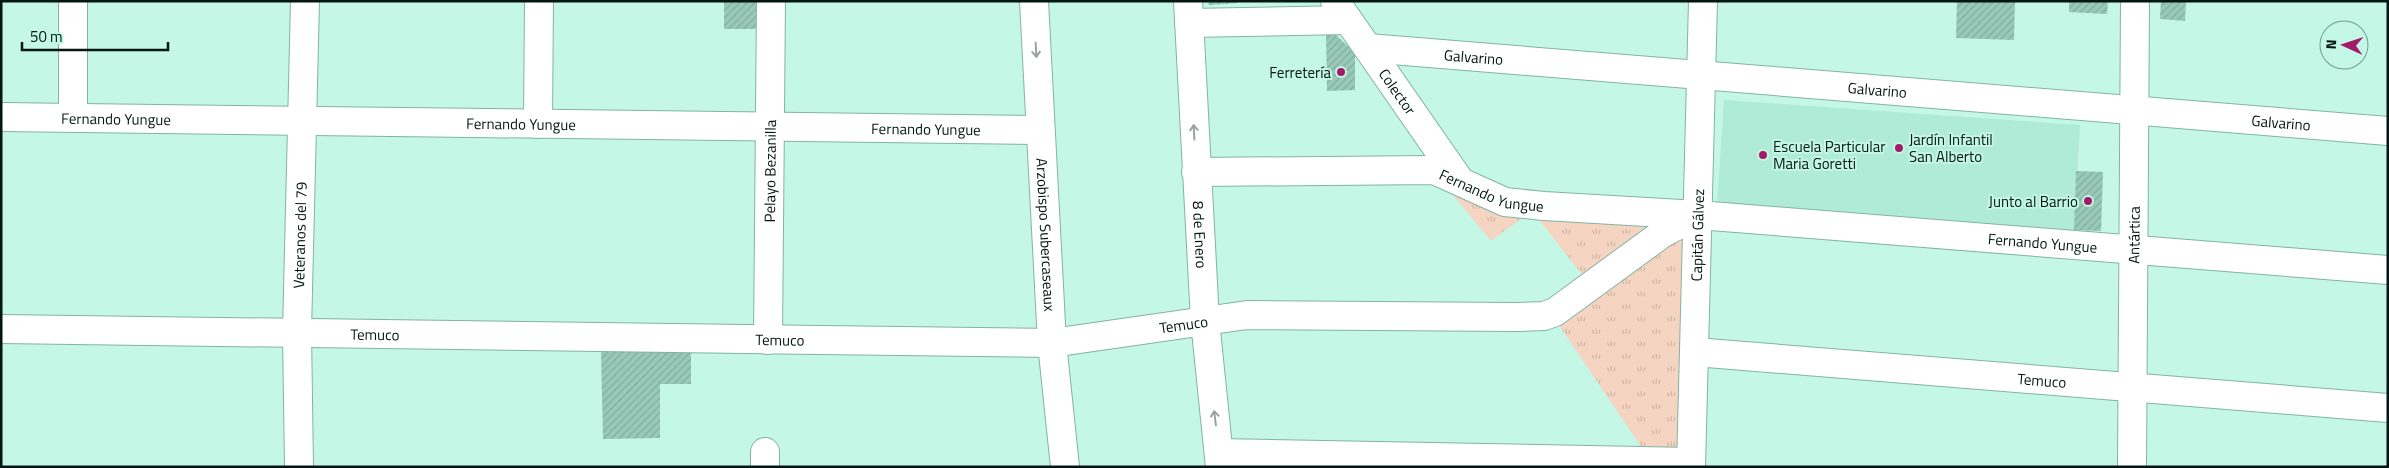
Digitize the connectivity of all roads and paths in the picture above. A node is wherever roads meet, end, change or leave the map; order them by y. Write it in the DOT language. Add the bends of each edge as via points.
graph roads {
  1 [pos="73,1"];
  2 [pos="305,1"];
  3 [pos="539,1"];
  4 [pos="771,1"];
  5 [pos="1034,1"];
  6 [pos="1703,1"];
  7 [pos="2135,1"];
  8 [pos="1342,11"];
  9 [pos="1189,12"];
  10 [pos="1368,48"];
  11 [pos="1702,77"];
  12 [pos="2134,111"];
  13 [pos="1,117"];
  14 [pos="73,118"];
  15 [pos="302,121"];
  16 [pos="538,124"];
  17 [pos="770,126"];
  18 [pos="1040,130"];
  19 [pos="2388,131"];
  20 [pos="1196,172"];
  21 [pos="1460,181"];
  22 [pos="1698,214"];
  23 [pos="2133,250"];
  24 [pos="2388,270"];
  25 [pos="1205,321"];
  26 [pos="1,329"];
  27 [pos="297,332"];
  28 [pos="768,340"];
  29 [pos="1052,343"];
  30 [pos="1695,352"];
  31 [pos="2132,388"];
  32 [pos="2388,408"];
  33 [pos="1220,460"];
  34 [pos="1691,464"];
  35 [pos="299,467"];
  36 [pos="1065,467"];
  37 [pos="2132,467"];
  1 -- 14 [label="street"];
  2 -- 15 [label="street, Veteranos del 79"];
  3 -- 16 [label="street"];
  4 -- 17 [label="street, Pelayo Bezanilla"];
  5 -- 18 [label="street, Arzobispo Subercaseaux, one-way"];
  6 -- 11 [label="street, Capitán Gálvez"];
  7 -- 12 [label="street, Antártica"];
  8 -- 9 [label="street"];
  8 -- 10 [label="street, Colector"];
  20 -- 9 [label="street, 8 de Enero, one-way"];
  10 -- 11 [label="street, Galvarino"];
  10 -- 21 [label="street, Colector"];
  11 -- 12 [label="street, Galvarino"];
  11 -- 22 [label="street, Capitán Gálvez"];
  12 -- 19 [label="street, Galvarino"];
  12 -- 23 [label="street, Antártica"];
  13 -- 14 [label="street, Fernando Yungue"];
  14 -- 15 [label="street, Fernando Yungue"];
  15 -- 16 [label="street, Fernando Yungue"];
  15 -- 27 [label="street, Veteranos del 79"];
  16 -- 17 [label="street, Fernando Yungue"];
  17 -- 18 [label="street, Fernando Yungue"];
  17 -- 28 [label="street, Pelayo Bezanilla"];
  18 -- 29 [label="street, Arzobispo Subercaseaux"];
  20 -- 21 [label="street, Fernando Yungue" via="1434,170"];
  20 -- 25 [label="street, 8 de Enero"];
  21 -- 22 [label="street, Fernando Yungue" via="1505,202"];
  22 -- 23 [label="street, Fernando Yungue"];
  22 -- 25 [label="street, Temuco" via="1663,233 1555,312 1517,317 1247,315"];
  22 -- 30 [label="street, Capitán Gálvez"];
  23 -- 24 [label="street, Fernando Yungue"];
  23 -- 31 [label="street, Antártica"];
  25 -- 29 [label="street, Temuco"];
  33 -- 25 [label="street, 8 de Enero, one-way"];
  26 -- 27 [label="street, Temuco"];
  27 -- 28 [label="street, Temuco"];
  27 -- 35 [label="street, Veteranos del 79"];
  28 -- 29 [label="street, Temuco"];
  29 -- 36 [label="street, Arzobispo Subercaseaux"];
  30 -- 31 [label="street, Temuco"];
  30 -- 34 [label="street, Capitán Gálvez"];
  31 -- 32 [label="street, Temuco"];
  31 -- 37 [label="street, Antártica"];
  33 -- 34 [label="street"];
}
